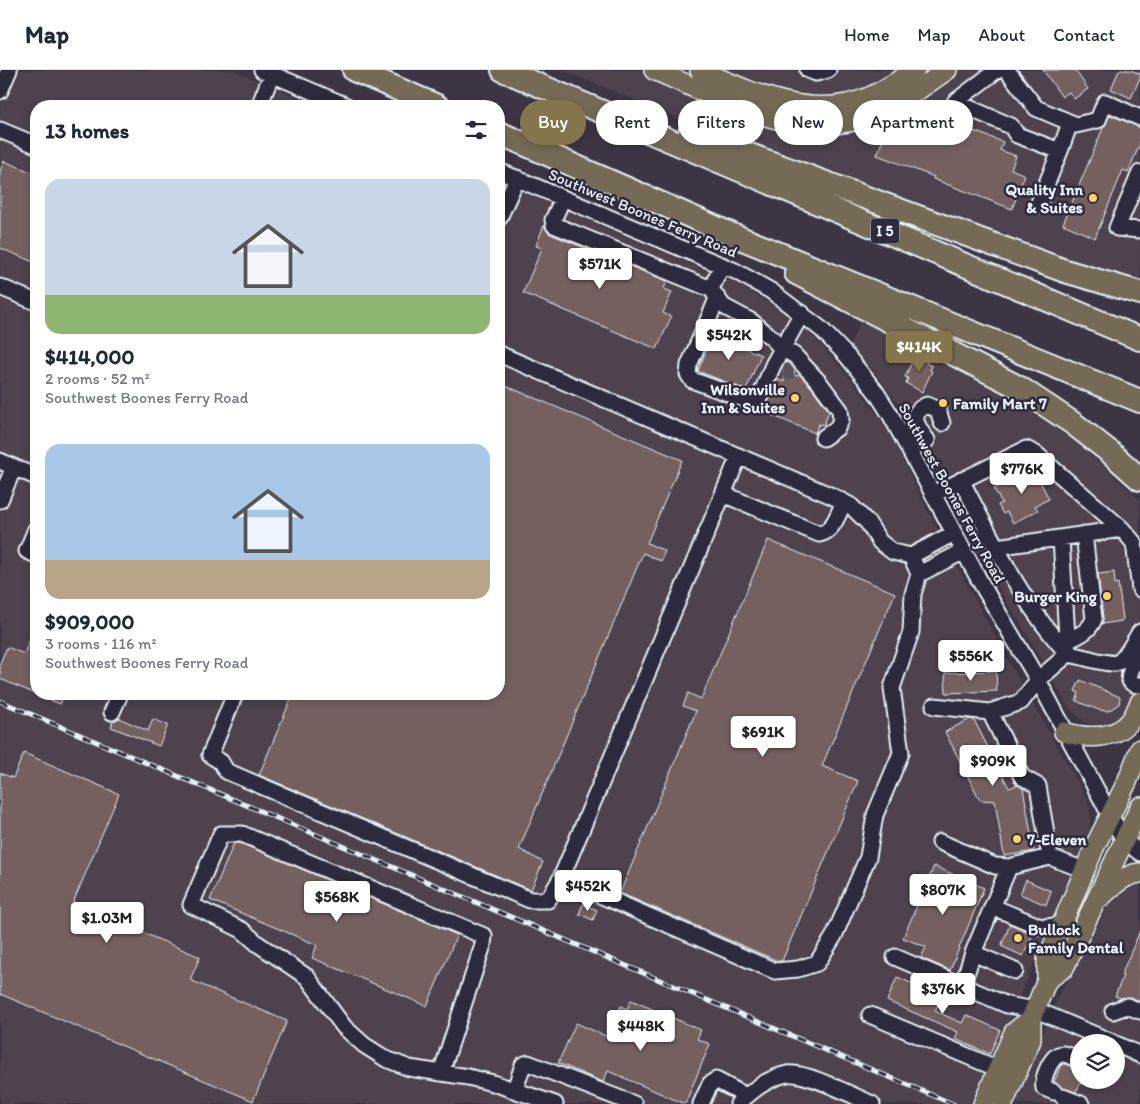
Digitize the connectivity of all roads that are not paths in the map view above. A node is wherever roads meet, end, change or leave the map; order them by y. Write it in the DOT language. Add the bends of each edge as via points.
graph roads {
  1 [pos="9,70"];
  2 [pos="354,70"];
  3 [pos="503,70"];
  4 [pos="654,70"];
  5 [pos="700,70"];
  6 [pos="808,70"];
  7 [pos="828,70"];
  8 [pos="915,70"];
  9 [pos="947,70"];
  10 [pos="997,70"];
  11 [pos="1007,70"];
  12 [pos="267,72"];
  13 [pos="720,82"];
  14 [pos="0,91"];
  15 [pos="260,100"];
  16 [pos="334,100"];
  17 [pos="423,100"];
  18 [pos="596,109"];
  19 [pos="1140,118"];
  20 [pos="1070,123"];
  21 [pos="668,125"];
  22 [pos="0,130"];
  23 [pos="505,136"];
  24 [pos="668,139"];
  25 [pos="30,142"];
  26 [pos="1060,152"];
  27 [pos="505,173"];
  28 [pos="1140,173"];
  29 [pos="517,178"];
  30 [pos="563,198"];
  31 [pos="505,205"];
  32 [pos="1038,205"];
  33 [pos="1140,230"];
  34 [pos="733,235"];
  35 [pos="722,265"];
  36 [pos="0,287"];
  37 [pos="1140,293"];
  38 [pos="714,294"];
  39 [pos="30,300"];
  40 [pos="802,313"];
  41 [pos="1140,339"];
  42 [pos="782,349"];
  43 [pos="505,357"];
  44 [pos="788,367"];
  45 [pos="1140,401"];
  46 [pos="942,423"];
  47 [pos="822,438"];
  48 [pos="927,440"];
  49 [pos="739,456"];
  50 [pos="7,464"];
  51 [pos="30,474"];
  52 [pos="1140,479"];
  53 [pos="961,480"];
  54 [pos="723,494"];
  55 [pos="934,494"];
  56 [pos="0,500"];
  57 [pos="844,502"];
  58 [pos="1122,529"];
  59 [pos="954,533"];
  60 [pos="1084,534"];
  61 [pos="1061,538"];
  62 [pos="996,547"];
  63 [pos="964,552"];
  64 [pos="910,556"];
  65 [pos="919,574"];
  66 [pos="1140,589"];
  67 [pos="1140,632"];
  68 [pos="1068,648"];
  69 [pos="1140,653"];
  70 [pos="1038,680"];
  71 [pos="1140,685"];
  72 [pos="117,700"];
  73 [pos="233,700"];
  74 [pos="1140,702"];
  75 [pos="934,706"];
  76 [pos="112,712"];
  77 [pos="990,712"];
  78 [pos="1064,732"];
  79 [pos="1140,749"];
  80 [pos="1110,815"];
  81 [pos="1134,825"];
  82 [pos="940,842"];
  83 [pos="1140,852"];
  84 [pos="1050,857"];
  85 [pos="1008,867"];
  86 [pos="1084,870"];
  87 [pos="1140,874"];
  88 [pos="561,878"];
  89 [pos="1094,905"];
  90 [pos="993,907"];
  91 [pos="1061,926"];
  92 [pos="973,953"];
  93 [pos="895,957"];
  94 [pos="1016,972"];
  95 [pos="1049,979"];
  96 [pos="962,986"];
  97 [pos="1113,1011"];
  98 [pos="1140,1011"];
  99 [pos="1034,1014"];
  100 [pos="870,1015"];
  101 [pos="1090,1034"];
  102 [pos="1125,1048"];
  103 [pos="1140,1055"];
  104 [pos="1070,1056"];
  105 [pos="998,1069"];
  106 [pos="441,1073"];
  107 [pos="515,1089"];
  108 [pos="742,1100"];
  109 [pos="555,1104"];
  110 [pos="634,1104"];
  111 [pos="701,1104"];
  112 [pos="872,1104"];
  113 [pos="983,1104"];
  114 [pos="1004,1104"];
  115 [pos="1081,1104"];
  1 -- 14 [label="street"];
  2 -- 17 [label="highway"];
  3 -- 18 [label="highway, I 5"];
  4 -- 13 [label="main road"];
  5 -- 13 [label="main road"];
  6 -- 7 [label="street" via="816,73"];
  8 -- 13 [label="main road" via="866,98 824,107 784,103"];
  9 -- 13 [label="main road" via="894,106 840,124 814,125 779,120"];
  10 -- 26 [label="street" via="955,102 1011,126 1017,135"];
  11 -- 20 [label="street" via="1036,108"];
  12 -- 15 [label="street"];
  12 -- 16 [label="street"];
  19 -- 20 [label="street" via="1105,102 1098,120 1076,125"];
  20 -- 26 [label="street"];
  21 -- 37 [label="highway, I 5" via="1065,271"];
  22 -- 25 [label="street"];
  23 -- 34 [label="highway"];
  24 -- 41 [label="highway, I 5"];
  26 -- 32 [label="street"];
  27 -- 29 [label="street, Southwest Boones Ferry Road"];
  28 -- 33 [label="street" via="1118,228"];
  29 -- 30 [label="street, Southwest Boones Ferry Road"];
  29 -- 31 [label="street"];
  30 -- 35 [label="street, Southwest Boones Ferry Road"];
  30 -- 38 [label="street" via="553,220 554,225"];
  34 -- 45 [label="highway"];
  34 -- 52 [label="highway" via="808,281 1020,388 1074,424"];
  35 -- 38 [label="street"];
  35 -- 40 [label="street, Southwest Boones Ferry Road" via="771,291"];
  36 -- 39 [label="street"];
  38 -- 42 [label="street" via="723,306 751,321"];
  38 -- 44 [label="street" via="689,365 688,374 692,380 752,402"];
  40 -- 42 [label="street"];
  40 -- 55 [label="street, Southwest Boones Ferry Road" via="837,344 876,392"];
  42 -- 44 [label="street"];
  42 -- 44 [label="street" via="794,355"];
  43 -- 49 [label="street"];
  44 -- 47 [label="street" via="840,410 841,420 837,428"];
  46 -- 48 [label="street" via="938,410 927,405 920,408 916,421"];
  49 -- 54 [label="street"];
  49 -- 57 [label="street"];
  50 -- 51 [label="street"];
  50 -- 56 [label="street"];
  53 -- 55 [label="street"];
  53 -- 58 [label="street" via="1026,449 1036,454"];
  53 -- 62 [label="street"];
  54 -- 57 [label="street" via="819,534 826,533 831,527"];
  54 -- 88 [label="street"];
  55 -- 59 [label="street, Southwest Boones Ferry Road"];
  57 -- 64 [label="street" via="868,523 880,542 894,552"];
  58 -- 60 [label="street"];
  58 -- 66 [label="street" via="1134,543"];
  59 -- 63 [label="street, Southwest Boones Ferry Road"];
  59 -- 64 [label="street"];
  60 -- 61 [label="street"];
  60 -- 68 [label="street" via="1094,620"];
  61 -- 62 [label="street"];
  61 -- 68 [label="street"];
  62 -- 68 [label="street" via="1049,634"];
  63 -- 65 [label="street"];
  63 -- 70 [label="street, Southwest Boones Ferry Road"];
  64 -- 65 [label="street"];
  65 -- 88 [label="street" via="910,632 892,688 901,753 876,815 868,857 834,936 817,963 798,970 775,971"];
  67 -- 68 [label="street" via="1120,662 1113,664 1077,655"];
  68 -- 70 [label="street"];
  69 -- 71 [label="street" via="1129,676 1133,684"];
  70 -- 77 [label="street" via="1021,702"];
  70 -- 78 [label="street, Southwest Boones Ferry Road"];
  72 -- 76 [label="street"];
  73 -- 88 [label="street" via="210,755 221,762 226,771 530,900 548,900"];
  74 -- 78 [label="main road" via="1132,719 1117,732 1106,736"];
  75 -- 77 [label="street"];
  77 -- 84 [label="street" via="1022,777 1038,786"];
  78 -- 80 [label="street, Southwest Boones Ferry Road"];
  79 -- 80 [label="main road"];
  80 -- 81 [label="street, Southwest Boones Ferry Road"];
  80 -- 86 [label="main road"];
  80 -- 95 [label="main road" via="1100,852"];
  81 -- 83 [label="street, Southwest Boones Ferry Road"];
  81 -- 89 [label="main road"];
  82 -- 85 [label="street" via="995,866"];
  84 -- 85 [label="street"];
  84 -- 86 [label="street"];
  85 -- 90 [label="street"];
  86 -- 91 [label="main road"];
  87 -- 89 [label="main road" via="1121,879"];
  89 -- 95 [label="main road" via="1064,968"];
  90 -- 91 [label="street" via="1041,927"];
  90 -- 92 [label="street"];
  91 -- 95 [label="main road" via="1046,960"];
  92 -- 94 [label="street"];
  92 -- 96 [label="street"];
  93 -- 96 [label="street"];
  95 -- 99 [label="main road"];
  96 -- 99 [label="street"];
  97 -- 98 [label="street" via="1126,1006"];
  99 -- 101 [label="street"];
  99 -- 105 [label="main road" via="1014,1032"];
  99 -- 114 [label="main road" via="1031,1040"];
  100 -- 105 [label="street"];
  102 -- 103 [label="street"];
  104 -- 115 [label="street" via="1060,1054 1052,1060 1043,1082 1044,1088"];
  105 -- 113 [label="main road"];
  106 -- 106 [label="street" via="409,1068 375,1053 344,1027 307,977 242,930 191,905 221,834 242,834 484,936"];
  106 -- 107 [label="street"];
  107 -- 109 [label="street"];
  107 -- 110 [label="street" via="523,1065 528,1063"];
  108 -- 111 [label="street" via="716,1080 710,1084"];
  108 -- 112 [label="street" via="768,1081 788,1074 812,1078"];
}
